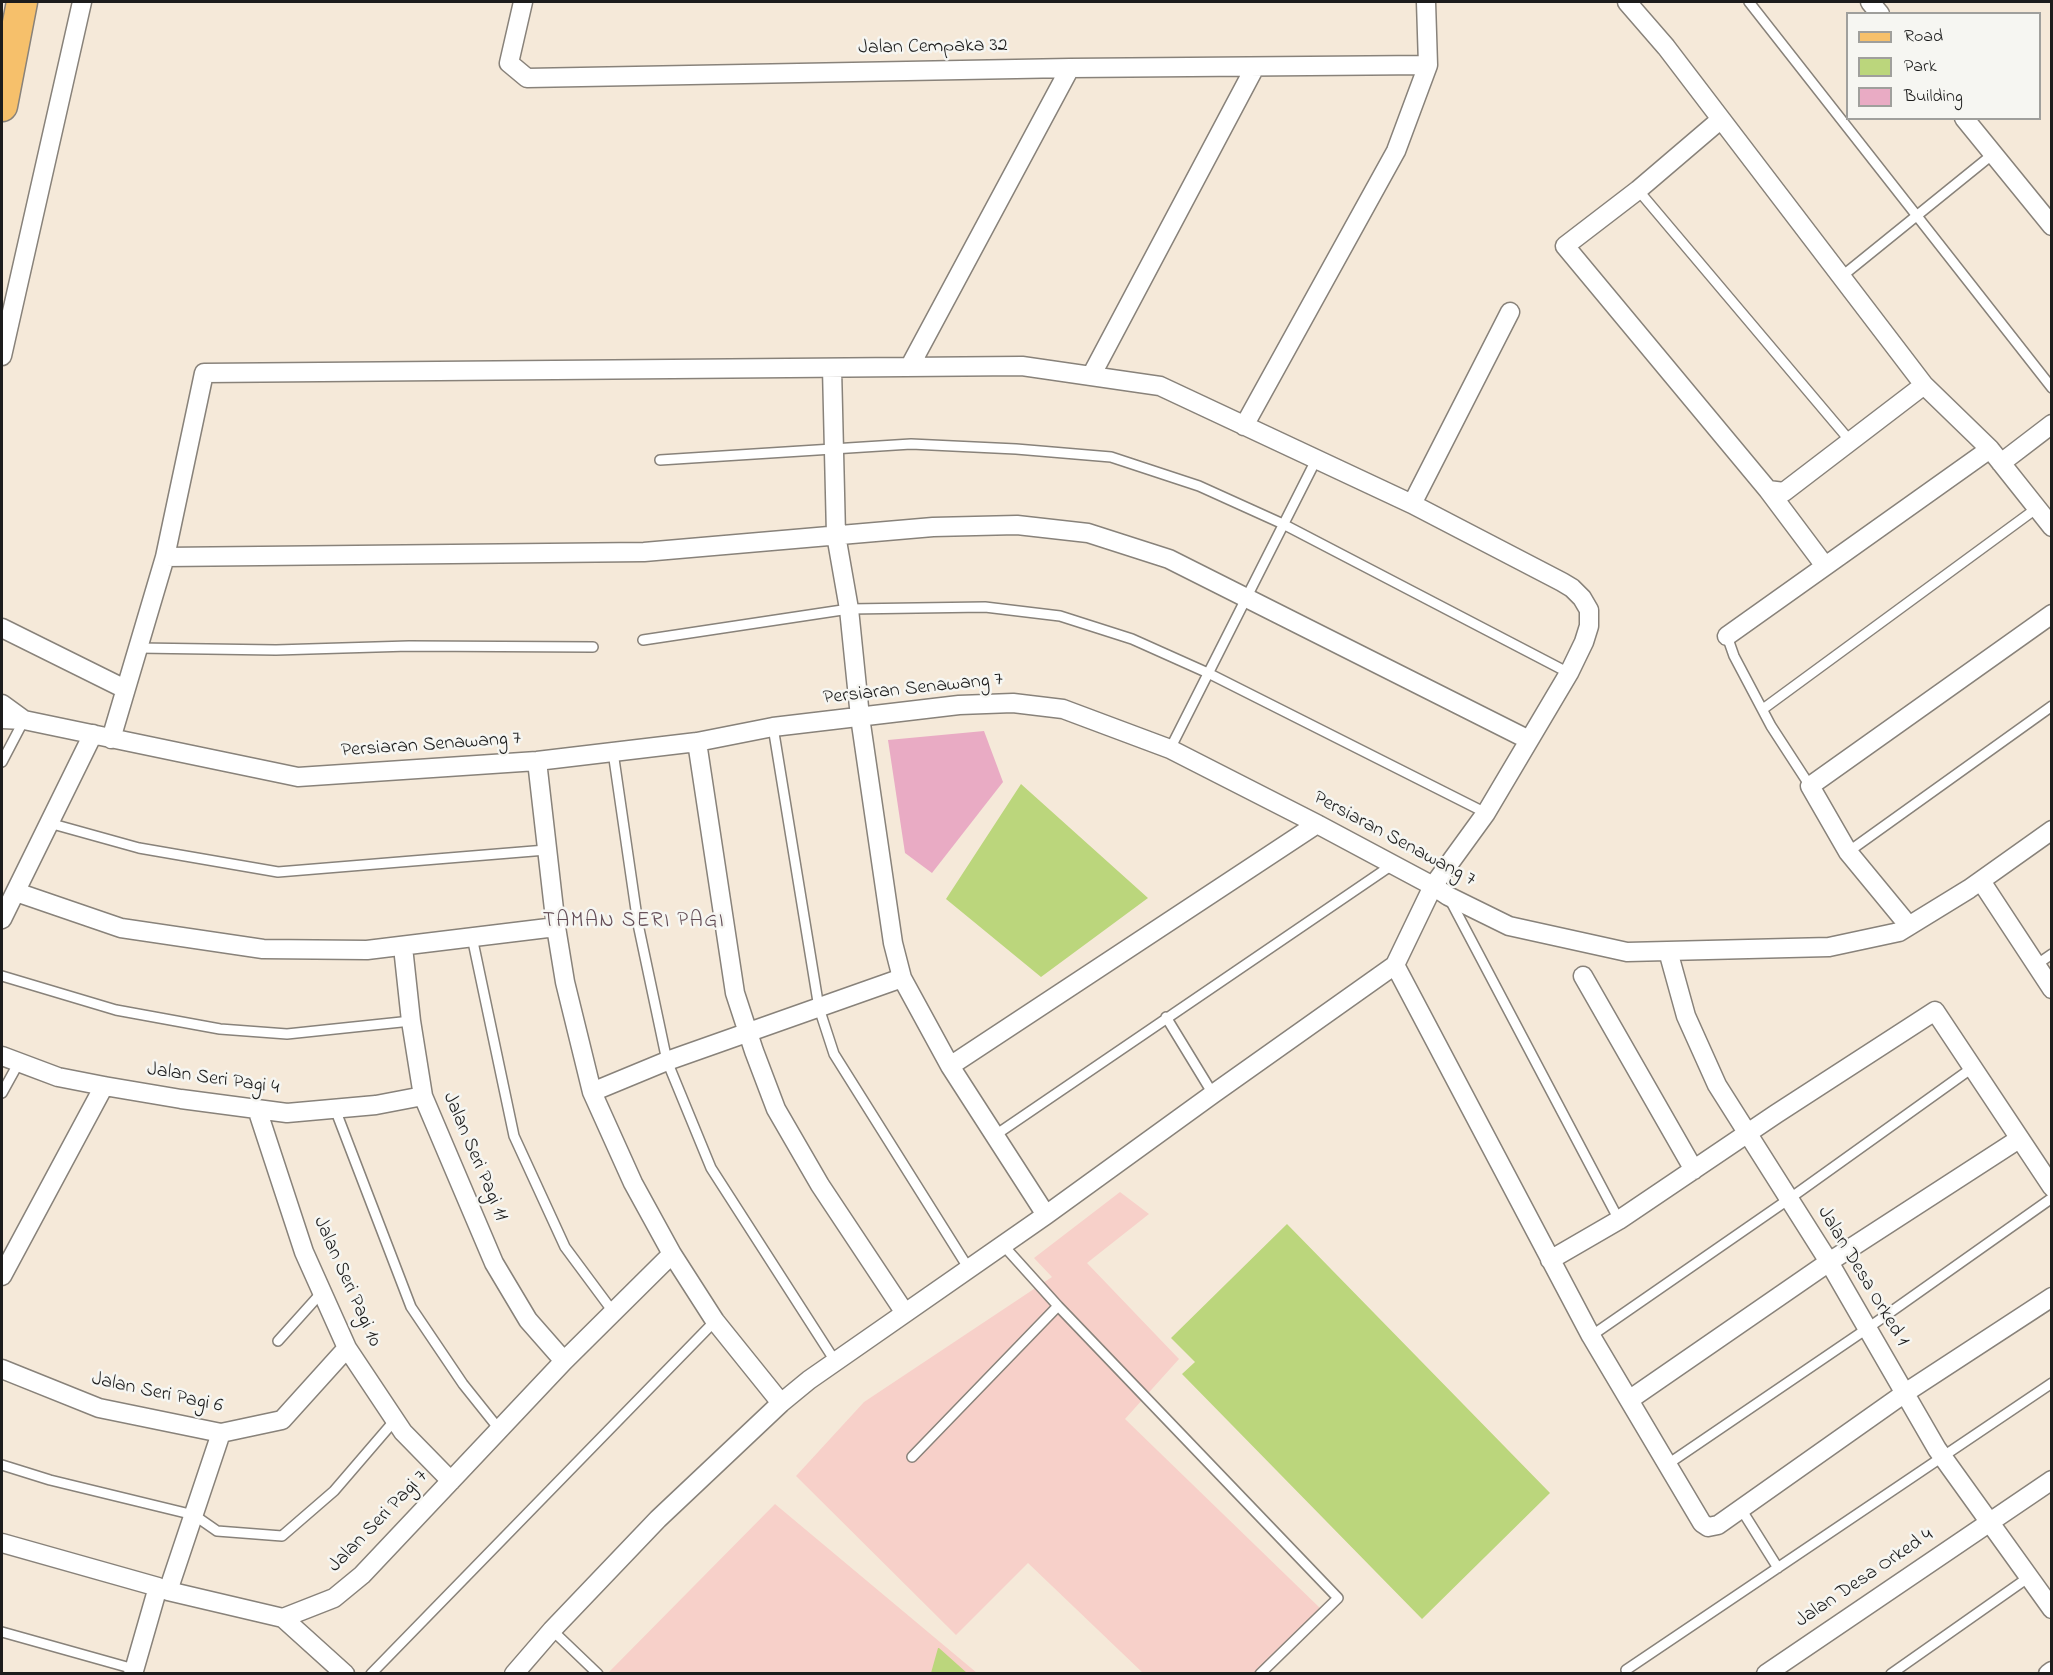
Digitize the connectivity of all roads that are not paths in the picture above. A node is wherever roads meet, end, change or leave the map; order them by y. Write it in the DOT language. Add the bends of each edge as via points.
graph roads {
  1 [pos="22,2"];
  2 [pos="82,2"];
  3 [pos="523,2"];
  4 [pos="1426,2"];
  5 [pos="1627,2"];
  6 [pos="1749,2"];
  7 [pos="1428,65"];
  8 [pos="1255,67"];
  9 [pos="1070,68"];
  10 [pos="2,106"];
  11 [pos="1720,120"];
  12 [pos="1967,120"];
  13 [pos="1993,154"];
  14 [pos="1638,190"];
  15 [pos="1917,216"];
  16 [pos="2052,226"];
  17 [pos="1841,277"];
  18 [pos="1510,312"];
  19 [pos="2,356"];
  20 [pos="910,366"];
  21 [pos="832,368"];
  22 [pos="1091,376"];
  23 [pos="1924,386"];
  24 [pos="2052,388"];
  25 [pos="2052,424"];
  26 [pos="1244,426"];
  27 [pos="1851,442"];
  28 [pos="834,449"];
  29 [pos="1995,456"];
  30 [pos="660,460"];
  31 [pos="1316,460"];
  32 [pos="1768,490"];
  33 [pos="1412,504"];
  34 [pos="2037,508"];
  35 [pos="1283,524"];
  36 [pos="2052,527"];
  37 [pos="836,535"];
  38 [pos="165,556"];
  39 [pos="1825,566"];
  40 [pos="1246,597"];
  41 [pos="849,609"];
  42 [pos="2052,614"];
  43 [pos="2,628"];
  44 [pos="1727,636"];
  45 [pos="643,640"];
  46 [pos="593,647"];
  47 [pos="138,648"];
  48 [pos="1208,673"];
  49 [pos="1569,673"];
  50 [pos="125,690"];
  51 [pos="2,704"];
  52 [pos="2052,706"];
  53 [pos="1763,709"];
  54 [pos="860,717"];
  55 [pos="2,719"];
  56 [pos="24,720"];
  57 [pos="774,728"];
  58 [pos="102,737"];
  59 [pos="1529,740"];
  60 [pos="697,742"];
  61 [pos="1170,749"];
  62 [pos="613,752"];
  63 [pos="537,761"];
  64 [pos="2,762"];
  65 [pos="1810,786"];
  66 [pos="1486,813"];
  67 [pos="49,823"];
  68 [pos="1317,824"];
  69 [pos="2052,830"];
  70 [pos="546,850"];
  71 [pos="1848,852"];
  72 [pos="1392,865"];
  73 [pos="1981,881"];
  74 [pos="1441,891"];
  75 [pos="16,892"];
  76 [pos="2,919"];
  77 [pos="1909,926"];
  78 [pos="556,927"];
  79 [pos="472,937"];
  80 [pos="404,946"];
  81 [pos="1668,951"];
  82 [pos="2052,954"];
  83 [pos="1395,965"];
  84 [pos="2036,965"];
  85 [pos="2,976"];
  86 [pos="1583,976"];
  87 [pos="902,978"];
  88 [pos="2052,989"];
  89 [pos="819,1008"];
  90 [pos="1166,1017"];
  91 [pos="411,1020"];
  92 [pos="748,1033"];
  93 [pos="10,1060"];
  94 [pos="667,1061"];
  95 [pos="950,1066"];
  96 [pos="1972,1068"];
  97 [pos="104,1086"];
  98 [pos="592,1092"];
  99 [pos="2,1093"];
  100 [pos="1213,1094"];
  101 [pos="423,1096"];
  102 [pos="257,1109"];
  103 [pos="335,1109"];
  104 [pos="1748,1133"];
  105 [pos="994,1136"];
  106 [pos="2019,1139"];
  107 [pos="1694,1170"];
  108 [pos="2052,1188"];
  109 [pos="2052,1198"];
  110 [pos="1789,1199"];
  111 [pos="1046,1215"];
  112 [pos="1619,1220"];
  113 [pos="1003,1245"];
  114 [pos="672,1254"];
  115 [pos="1550,1260"];
  116 [pos="1829,1262"];
  117 [pos="969,1269"];
  118 [pos="2,1276"];
  119 [pos="322,1292"];
  120 [pos="2052,1297"];
  121 [pos="1058,1306"];
  122 [pos="614,1313"];
  123 [pos="905,1313"];
  124 [pos="715,1321"];
  125 [pos="1868,1328"];
  126 [pos="1591,1336"];
  127 [pos="278,1341"];
  128 [pos="347,1348"];
  129 [pos="564,1361"];
  130 [pos="835,1361"];
  131 [pos="2,1369"];
  132 [pos="2052,1383"];
  133 [pos="1905,1393"];
  134 [pos="1629,1400"];
  135 [pos="781,1403"];
  136 [pos="395,1420"];
  137 [pos="500,1429"];
  138 [pos="221,1433"];
  139 [pos="912,1457"];
  140 [pos="1943,1457"];
  141 [pos="1668,1464"];
  142 [pos="2,1465"];
  143 [pos="2052,1480"];
  144 [pos="450,1481"];
  145 [pos="1741,1509"];
  146 [pos="194,1515"];
  147 [pos="1989,1521"];
  148 [pos="2,1544"];
  149 [pos="1778,1568"];
  150 [pos="2029,1577"];
  151 [pos="163,1589"];
  152 [pos="2052,1609"];
  153 [pos="283,1618"];
  154 [pos="552,1630"];
  155 [pos="2,1632"];
  156 [pos="1626,1670"];
  157 [pos="133,1671"];
  158 [pos="2052,1671"];
  159 [pos="345,1674"];
  160 [pos="371,1674"];
  161 [pos="514,1674"];
  162 [pos="598,1674"];
  163 [pos="1260,1674"];
  164 [pos="1766,1674"];
  165 [pos="1891,1674"];
  166 [pos="2048,1674"];
  1 -- 10 [label="main road"];
  2 -- 19 [label="street"];
  3 -- 9 [label="street, Jalan Cempaka 32" via="509,63 526,78"];
  4 -- 7 [label="street"];
  5 -- 11 [label="street"];
  6 -- 15 [label="lane"];
  7 -- 8 [label="street, Jalan Cempaka 32"];
  7 -- 26 [label="street" via="1396,151"];
  8 -- 9 [label="street, Jalan Cempaka 32"];
  8 -- 22 [label="street"];
  9 -- 20 [label="street"];
  11 -- 14 [label="street"];
  11 -- 17 [label="street"];
  12 -- 13 [label="street"];
  13 -- 15 [label="lane"];
  13 -- 16 [label="street"];
  14 -- 27 [label="lane"];
  14 -- 32 [label="street" via="1565,246"];
  15 -- 17 [label="lane"];
  15 -- 24 [label="lane"];
  17 -- 23 [label="street"];
  18 -- 33 [label="street"];
  20 -- 21 [label="street"];
  20 -- 22 [label="street" via="1022,366"];
  21 -- 28 [label="street"];
  21 -- 38 [label="street" via="204,373"];
  22 -- 26 [label="street" via="1160,386"];
  23 -- 27 [label="street"];
  23 -- 29 [label="street"];
  25 -- 29 [label="street"];
  26 -- 31 [label="street"];
  27 -- 32 [label="street" via="1784,492"];
  28 -- 30 [label="lane"];
  28 -- 35 [label="lane" via="911,444 1111,457 1199,486"];
  28 -- 37 [label="street"];
  29 -- 34 [label="street"];
  29 -- 39 [label="street"];
  31 -- 33 [label="street"];
  31 -- 35 [label="lane"];
  32 -- 39 [label="street"];
  33 -- 49 [label="street" via="1562,582 1582,598 1589,610 1589,626"];
  34 -- 36 [label="street"];
  34 -- 53 [label="lane"];
  35 -- 40 [label="lane"];
  35 -- 49 [label="lane"];
  37 -- 38 [label="street" via="644,552"];
  37 -- 40 [label="street" via="933,526 1017,525 1089,534 1169,559"];
  37 -- 41 [label="street"];
  38 -- 47 [label="street"];
  39 -- 44 [label="street"];
  40 -- 48 [label="lane"];
  40 -- 59 [label="street"];
  41 -- 45 [label="lane"];
  41 -- 48 [label="lane" via="985,607 1060,616 1132,639"];
  41 -- 54 [label="street"];
  42 -- 65 [label="street"];
  43 -- 50 [label="street"];
  44 -- 53 [label="lane"];
  46 -- 47 [label="lane"];
  47 -- 50 [label="street"];
  48 -- 61 [label="lane"];
  48 -- 66 [label="lane"];
  49 -- 59 [label="street"];
  50 -- 58 [label="street"];
  51 -- 56 [label="street"];
  52 -- 71 [label="lane"];
  53 -- 65 [label="lane"];
  54 -- 57 [label="street, Persiaran Senawang 7"];
  54 -- 61 [label="street, Persiaran Senawang 7" via="1013,703 1063,709"];
  54 -- 87 [label="street" via="893,943"];
  55 -- 56 [label="street, Persiaran Senawang 7"];
  56 -- 58 [label="street, Persiaran Senawang 7"];
  56 -- 64 [label="lane"];
  57 -- 60 [label="street, Persiaran Senawang 7"];
  57 -- 89 [label="lane"];
  58 -- 63 [label="street, Persiaran Senawang 7" via="298,777"];
  58 -- 67 [label="street"];
  59 -- 66 [label="street"];
  60 -- 62 [label="street, Persiaran Senawang 7"];
  60 -- 92 [label="street" via="735,993"];
  61 -- 68 [label="street, Persiaran Senawang 7"];
  62 -- 63 [label="street, Persiaran Senawang 7"];
  62 -- 94 [label="lane" via="638,924"];
  63 -- 70 [label="street"];
  65 -- 71 [label="street"];
  66 -- 74 [label="street"];
  67 -- 70 [label="lane" via="139,848 278,872"];
  67 -- 75 [label="street"];
  68 -- 72 [label="street, Persiaran Senawang 7"];
  68 -- 95 [label="street"];
  69 -- 73 [label="street, Persiaran Senawang 7"];
  70 -- 78 [label="street"];
  71 -- 77 [label="street"];
  72 -- 74 [label="street, Persiaran Senawang 7"];
  72 -- 90 [label="lane"];
  73 -- 77 [label="street, Persiaran Senawang 7"];
  73 -- 84 [label="street"];
  74 -- 81 [label="street, Persiaran Senawang 7" via="1509,926 1627,952"];
  74 -- 83 [label="street"];
  74 -- 112 [label="lane"];
  75 -- 76 [label="street"];
  75 -- 80 [label="street" via="121,928 263,949 367,950"];
  77 -- 81 [label="street, Persiaran Senawang 7" via="1899,932 1829,946"];
  78 -- 79 [label="street"];
  78 -- 98 [label="street"];
  79 -- 80 [label="street"];
  79 -- 122 [label="lane" via="514,1136 565,1247"];
  80 -- 91 [label="street, Jalan Seri Pagi 11"];
  81 -- 104 [label="street, Jalan Desa Orked 1" via="1686,1017 1717,1085"];
  82 -- 84 [label="lane"];
  83 -- 100 [label="street"];
  83 -- 115 [label="street"];
  84 -- 88 [label="street"];
  85 -- 91 [label="lane" via="116,1010 220,1029 286,1034"];
  86 -- 107 [label="street"];
  87 -- 89 [label="street"];
  87 -- 95 [label="street"];
  89 -- 92 [label="street"];
  89 -- 117 [label="lane" via="834,1054"];
  90 -- 100 [label="lane"];
  90 -- 105 [label="lane"];
  91 -- 101 [label="street, Jalan Seri Pagi 11"];
  92 -- 94 [label="street"];
  92 -- 123 [label="street" via="776,1108 820,1185"];
  93 -- 97 [label="street, Jalan Seri Pagi 4" via="58,1077"];
  93 -- 99 [label="lane"];
  94 -- 98 [label="street"];
  94 -- 130 [label="lane" via="711,1168"];
  95 -- 105 [label="street"];
  96 -- 104 [label="street" via="1935,1011"];
  96 -- 106 [label="street"];
  96 -- 110 [label="lane"];
  97 -- 102 [label="street, Jalan Seri Pagi 4"];
  97 -- 118 [label="street"];
  98 -- 114 [label="street" via="633,1183"];
  100 -- 111 [label="street"];
  101 -- 103 [label="street, Jalan Seri Pagi 4"];
  101 -- 129 [label="street, Jalan Seri Pagi 11" via="494,1263 528,1320"];
  102 -- 103 [label="street, Jalan Seri Pagi 4" via="287,1113"];
  102 -- 119 [label="street, Jalan Seri Pagi 10" via="304,1252"];
  103 -- 137 [label="lane" via="411,1307 463,1384"];
  104 -- 107 [label="street"];
  104 -- 110 [label="street, Jalan Desa Orked 1"];
  105 -- 111 [label="street"];
  106 -- 108 [label="street"];
  106 -- 116 [label="street"];
  107 -- 112 [label="street"];
  109 -- 125 [label="lane"];
  110 -- 116 [label="street, Jalan Desa Orked 1"];
  110 -- 126 [label="lane"];
  111 -- 113 [label="street"];
  112 -- 115 [label="street"];
  113 -- 117 [label="street"];
  113 -- 121 [label="lane"];
  114 -- 122 [label="street, Jalan Seri Pagi 7"];
  114 -- 124 [label="street"];
  115 -- 126 [label="street"];
  116 -- 125 [label="street, Jalan Desa Orked 1"];
  116 -- 134 [label="street"];
  117 -- 123 [label="street"];
  119 -- 127 [label="lane"];
  119 -- 128 [label="street, Jalan Seri Pagi 10"];
  120 -- 133 [label="street"];
  121 -- 139 [label="lane"];
  121 -- 163 [label="lane" via="1338,1598"];
  122 -- 129 [label="street, Jalan Seri Pagi 7"];
  123 -- 130 [label="street"];
  124 -- 135 [label="street"];
  124 -- 160 [label="lane"];
  125 -- 133 [label="street, Jalan Desa Orked 1"];
  125 -- 141 [label="lane"];
  126 -- 134 [label="street"];
  128 -- 136 [label="street, Jalan Seri Pagi 10"];
  128 -- 138 [label="street, Jalan Seri Pagi 6" via="282,1420"];
  129 -- 137 [label="street, Jalan Seri Pagi 7"];
  130 -- 135 [label="street"];
  131 -- 138 [label="street, Jalan Seri Pagi 6" via="99,1408"];
  132 -- 140 [label="lane"];
  133 -- 140 [label="street, Jalan Desa Orked 1"];
  133 -- 145 [label="street"];
  134 -- 141 [label="street"];
  135 -- 154 [label="street" via="658,1519"];
  136 -- 144 [label="street, Jalan Seri Pagi 10"];
  136 -- 146 [label="lane" via="334,1491 282,1536 217,1531"];
  137 -- 144 [label="street, Jalan Seri Pagi 7"];
  138 -- 146 [label="street"];
  140 -- 147 [label="street, Jalan Desa Orked 1"];
  140 -- 149 [label="lane"];
  141 -- 145 [label="street" via="1708,1527 1718,1525"];
  142 -- 146 [label="lane"];
  143 -- 147 [label="street, Jalan Desa Orked 4"];
  144 -- 153 [label="street, Jalan Seri Pagi 7" via="362,1575 334,1598"];
  145 -- 149 [label="lane"];
  146 -- 151 [label="street"];
  147 -- 150 [label="street, Jalan Desa Orked 1"];
  147 -- 164 [label="street, Jalan Desa Orked 4"];
  148 -- 151 [label="street"];
  149 -- 156 [label="lane"];
  150 -- 152 [label="street, Jalan Desa Orked 1"];
  150 -- 165 [label="lane"];
  151 -- 153 [label="street"];
  151 -- 157 [label="street"];
  153 -- 159 [label="street"];
  154 -- 161 [label="street"];
  154 -- 162 [label="lane"];
  155 -- 157 [label="lane"];
  158 -- 166 [label="street"];
}
